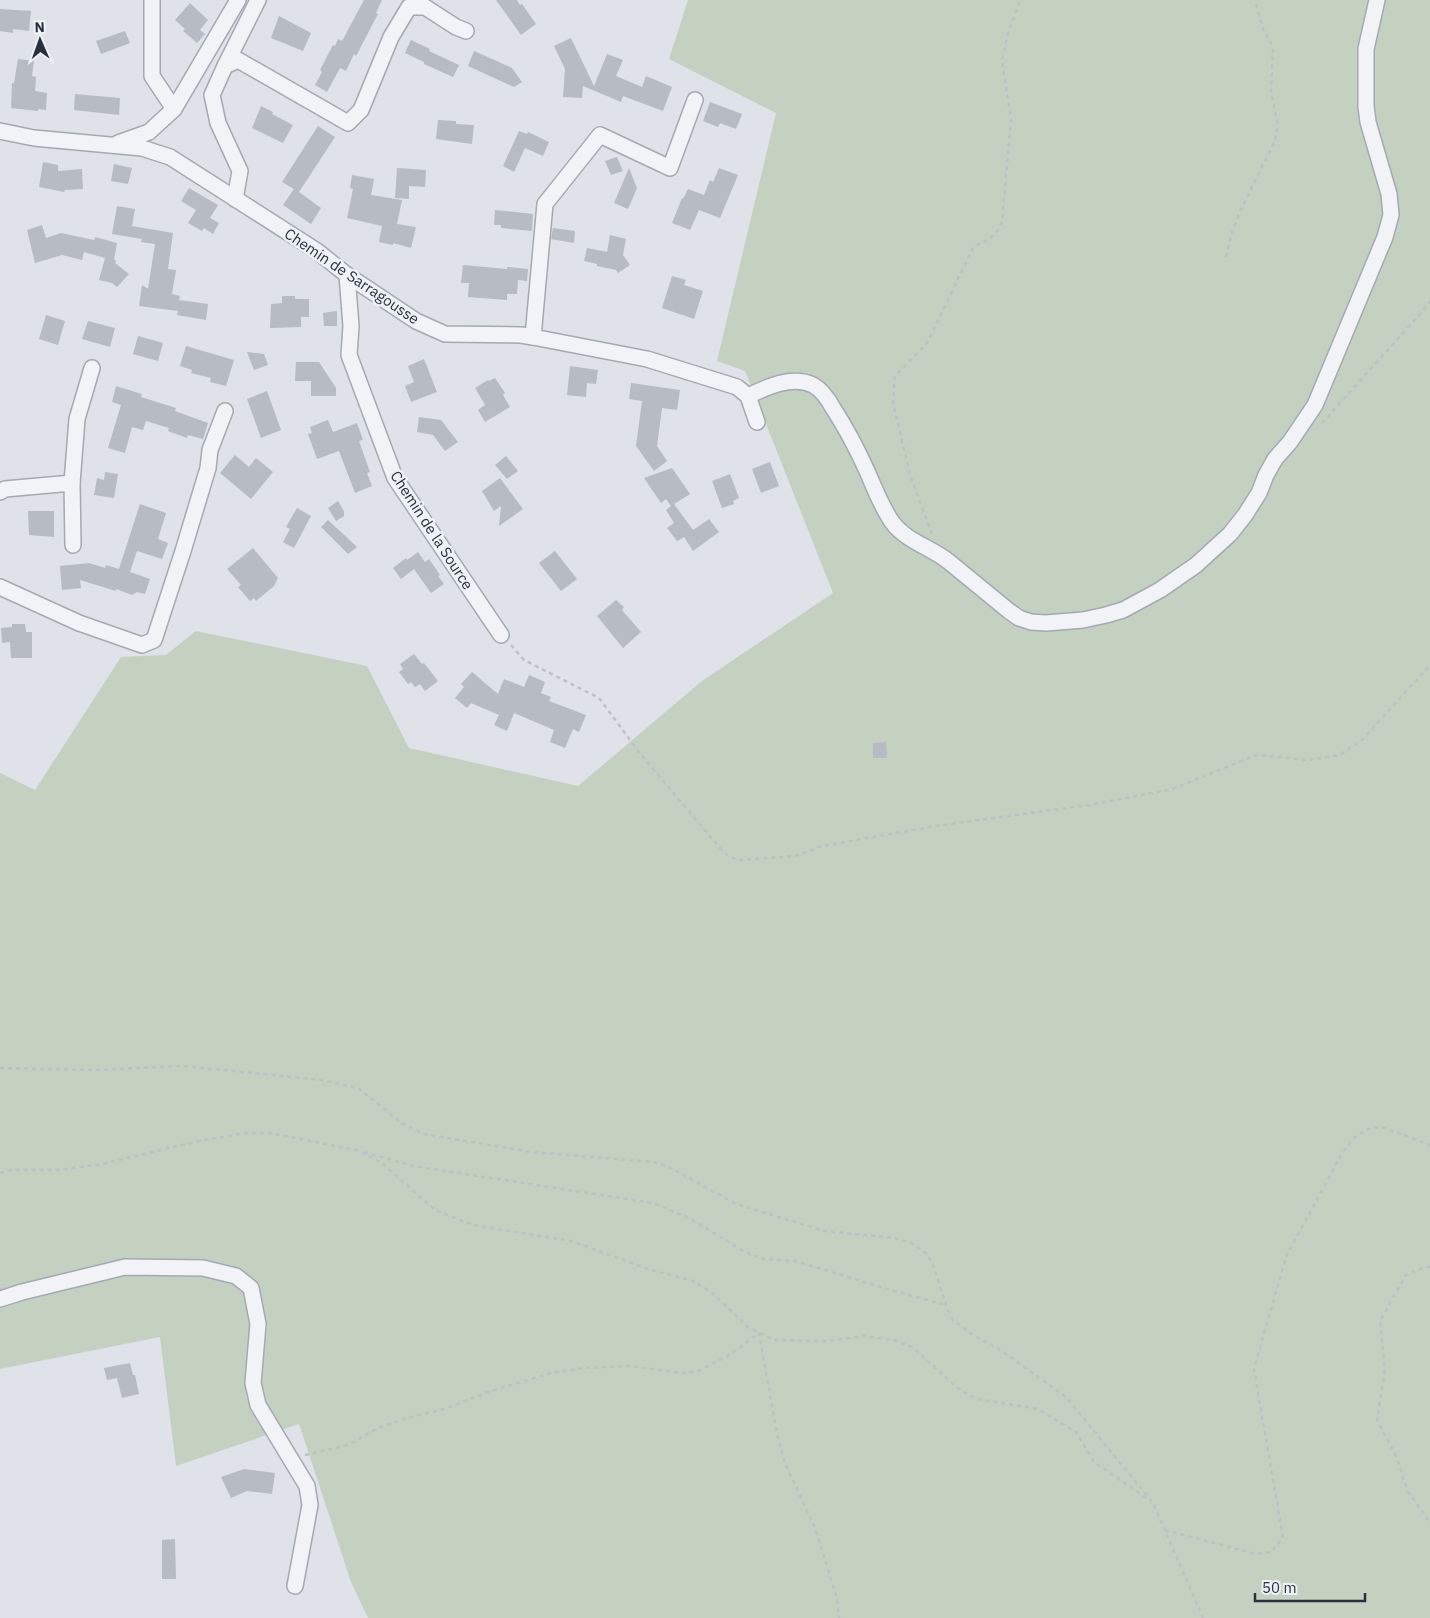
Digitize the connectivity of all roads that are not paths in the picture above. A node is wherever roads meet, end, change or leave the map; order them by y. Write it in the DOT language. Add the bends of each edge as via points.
graph roads {
  1 [pos="152,0"];
  2 [pos="238,0"];
  3 [pos="258,0"];
  4 [pos="1377,0"];
  5 [pos="466,31"];
  6 [pos="225,66"];
  7 [pos="695,100"];
  8 [pos="174,109"];
  9 [pos="0,131"];
  10 [pos="112,145"];
  11 [pos="235,199"];
  12 [pos="347,275"];
  13 [pos="533,337"];
  14 [pos="92,368"];
  15 [pos="748,396"];
  16 [pos="225,411"];
  17 [pos="756,422"];
  18 [pos="72,483"];
  19 [pos="0,492"];
  20 [pos="73,545"];
  21 [pos="0,587"];
  22 [pos="501,635"];
  23 [pos="0,1299"];
  24 [pos="295,1586"];
  1 -- 8 [label="street" via="152,76"];
  2 -- 8 [label="street"];
  3 -- 6 [label="street"];
  4 -- 15 [label="street" via="1366,48 1366,106 1389,194 1390,225 1315,405 1275,459 1238,526 1196,564 1138,604 1106,615 1064,622 1031,622 1020,618 939,554 903,535 882,507 844,424 825,394 802,382 787,382"];
  5 -- 6 [label="street" via="425,7 409,7 391,37 360,110 348,123 238,60"];
  6 -- 11 [label="street" via="212,95 218,124 240,171"];
  7 -- 13 [label="street" via="670,168 600,135 545,204"];
  8 -- 10 [label="street" via="149,132"];
  9 -- 10 [label="street, Chemin de Sarragousse" via="34,138"];
  10 -- 11 [label="street, Chemin de Sarragousse" via="142,148 170,158"];
  11 -- 12 [label="street, Chemin de Sarragousse" via="318,250"];
  12 -- 13 [label="street, Chemin de Sarragousse" via="416,320 445,334"];
  12 -- 22 [label="street, Chemin de la Source" via="351,326 349,355 395,478"];
  13 -- 15 [label="street, Chemin de Sarragousse" via="648,359 737,387"];
  14 -- 18 [label="street" via="77,419"];
  15 -- 17 [label="street"];
  16 -- 21 [label="street" via="210,450 208,468 154,640 142,645 79,623"];
  18 -- 19 [label="street"];
  18 -- 20 [label="street"];
  23 -- 24 [label="street" via="125,1267 203,1268 236,1276 251,1288 258,1324 253,1383 258,1405 307,1486 310,1505"];
}
